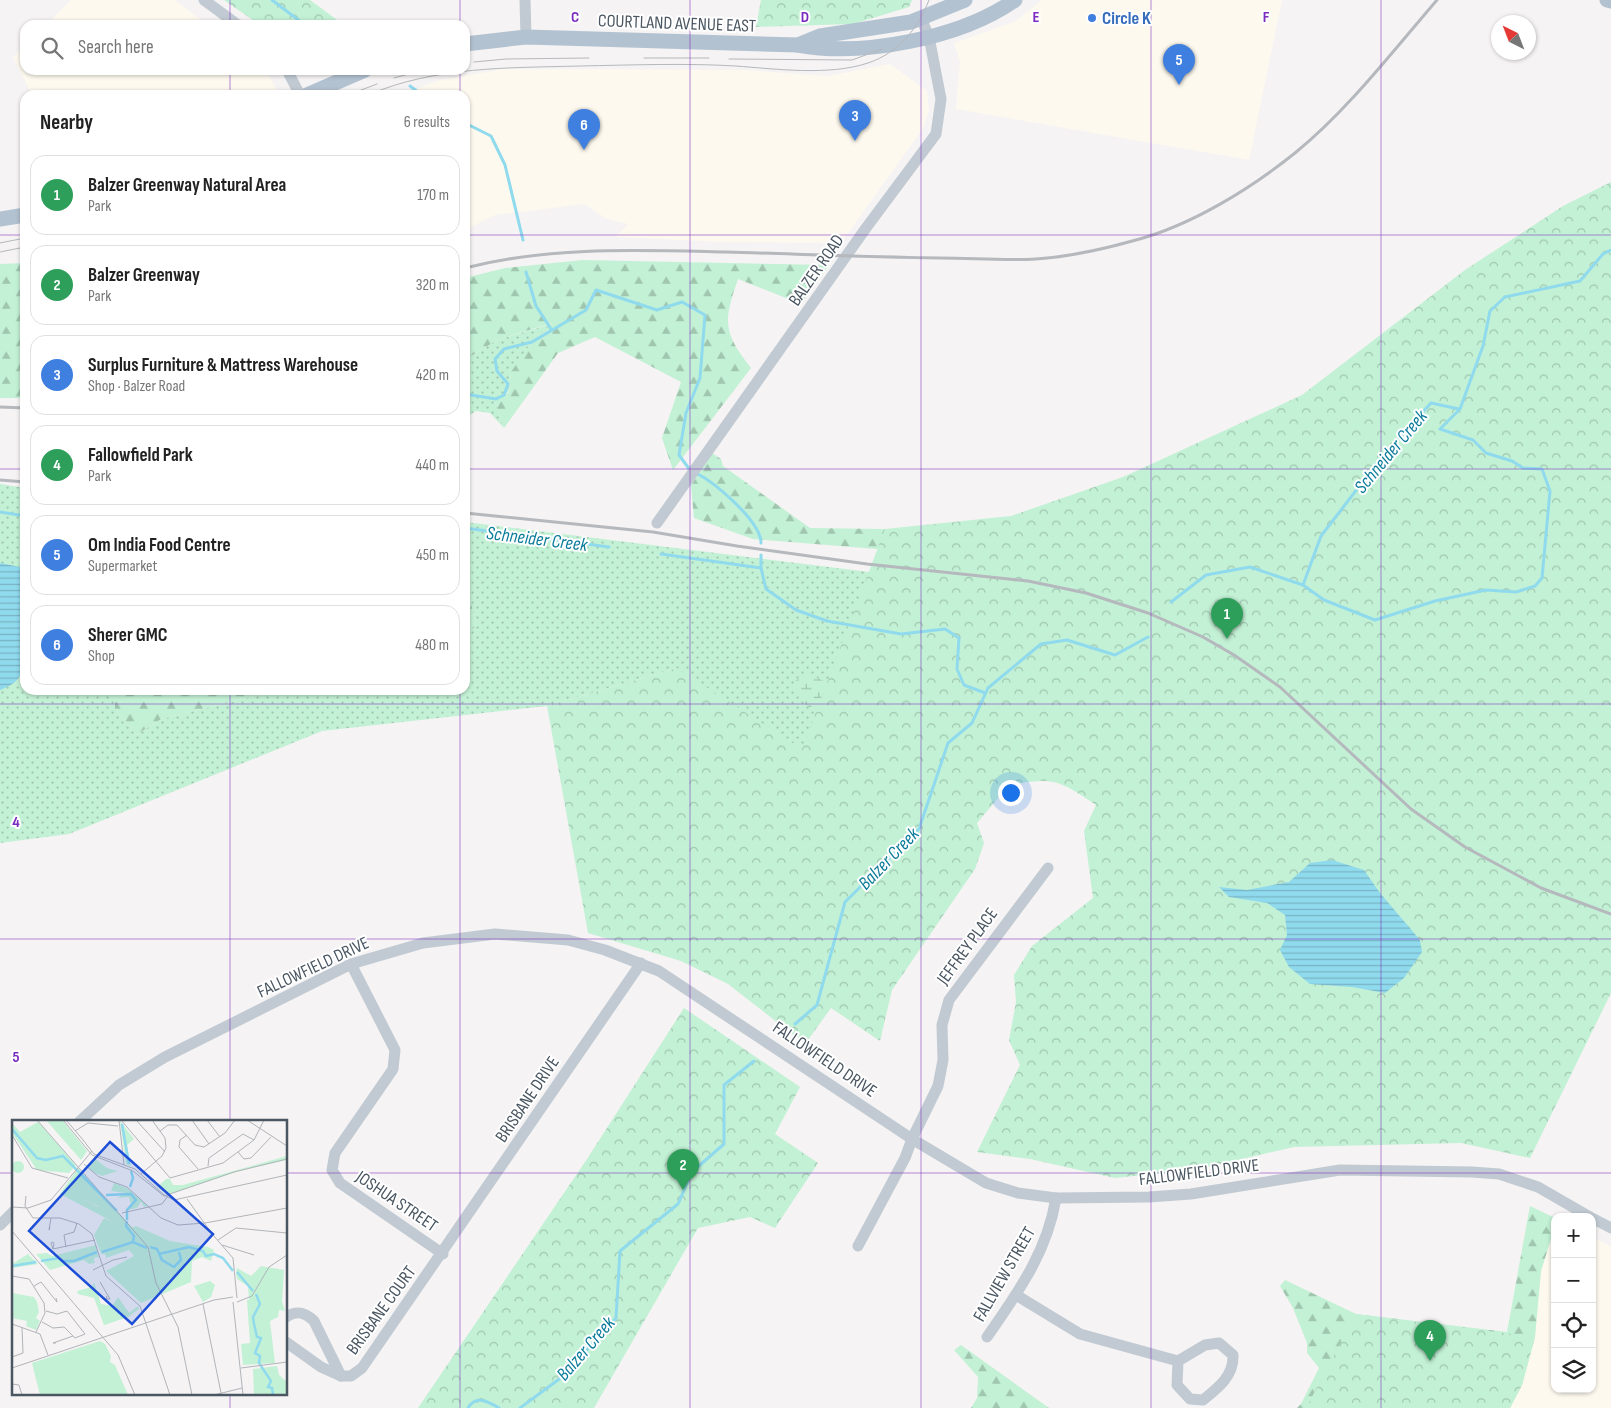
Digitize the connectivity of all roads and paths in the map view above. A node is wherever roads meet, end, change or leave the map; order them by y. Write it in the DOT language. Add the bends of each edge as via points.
graph roads {
  1 [pos="204,0"];
  2 [pos="526,0"];
  3 [pos="965,0"];
  4 [pos="1015,0"];
  5 [pos="1607,0"];
  6 [pos="1611,0"];
  7 [pos="921,18"];
  8 [pos="231,20"];
  9 [pos="526,37"];
  10 [pos="929,38"];
  11 [pos="470,43"];
  12 [pos="798,45"];
  13 [pos="290,75"];
  14 [pos="353,75"];
  15 [pos="297,90"];
  16 [pos="319,90"];
  17 [pos="20,216"];
  18 [pos="0,219"];
  19 [pos="657,523"];
  20 [pos="1048,868"];
  21 [pos="641,963"];
  22 [pos="351,964"];
  23 [pos="82,1120"];
  24 [pos="912,1139"];
  25 [pos="1056,1198"];
  26 [pos="12,1212"];
  27 [pos="1584,1213"];
  28 [pos="1596,1220"];
  29 [pos="0,1225"];
  30 [pos="1611,1228"];
  31 [pos="858,1246"];
  32 [pos="442,1254"];
  33 [pos="1016,1295"];
  34 [pos="288,1316"];
  35 [pos="987,1337"];
  36 [pos="288,1343"];
  37 [pos="1178,1360"];
  38 [pos="341,1376"];
  1 -- 8 [label="street"];
  2 -- 9 [label="street"];
  3 -- 7 [label="main road, COURTLAND AVENUE EAST"];
  4 -- 10 [label="main road, COURTLAND AVENUE EAST" via="974,23"];
  5 -- 6 [label="main road"];
  7 -- 10 [label="street, BALZER ROAD"];
  7 -- 12 [label="main road, COURTLAND AVENUE EAST" via="820,36"];
  9 -- 11 [label="main road, COURTLAND AVENUE EAST"];
  9 -- 12 [label="main road, COURTLAND AVENUE EAST"];
  10 -- 12 [label="main road, COURTLAND AVENUE EAST" via="890,45 819,49"];
  10 -- 19 [label="street, BALZER ROAD" via="941,99 936,134"];
  13 -- 15 [label="street"];
  14 -- 16 [label="main road"];
  17 -- 18 [label="main road"];
  20 -- 24 [label="street, JEFFREY PLACE" via="949,1000 942,1025 941,1076"];
  21 -- 22 [label="street, FALLOWFIELD DRIVE" via="568,940 495,934 423,943"];
  21 -- 24 [label="street, FALLOWFIELD DRIVE" via="706,1000"];
  21 -- 32 [label="street, BRISBANE DRIVE"];
  22 -- 23 [label="street, FALLOWFIELD DRIVE" via="165,1057 119,1085"];
  22 -- 32 [label="street, JOSHUA STREET" via="395,1050 396,1060 335,1153 332,1170 340,1183"];
  24 -- 25 [label="street, FALLOWFIELD DRIVE" via="986,1183 1018,1193"];
  24 -- 31 [label="street, JEFFREY PLACE"];
  25 -- 27 [label="street, FALLOWFIELD DRIVE" via="1191,1194 1340,1170 1472,1172 1500,1174 1538,1187"];
  25 -- 33 [label="street, FALLVIEW STREET" via="1052,1224 1044,1244"];
  26 -- 29 [label="street"];
  28 -- 30 [label="street, FALLOWFIELD DRIVE"];
  32 -- 38 [label="street, BRISBANE COURT" via="362,1368 351,1376"];
  33 -- 35 [label="street, FALLVIEW STREET"];
  33 -- 37 [label="street" via="1080,1334"];
  34 -- 38 [label="street, BRISBANE COURT" via="300,1312 314,1321"];
  36 -- 38 [label="street, BRISBANE COURT" via="321,1368"];
  37 -- 37 [label="street" via="1205,1345 1219,1344 1233,1356 1233,1365 1219,1387 1203,1400 1190,1399 1177,1385"];
}
